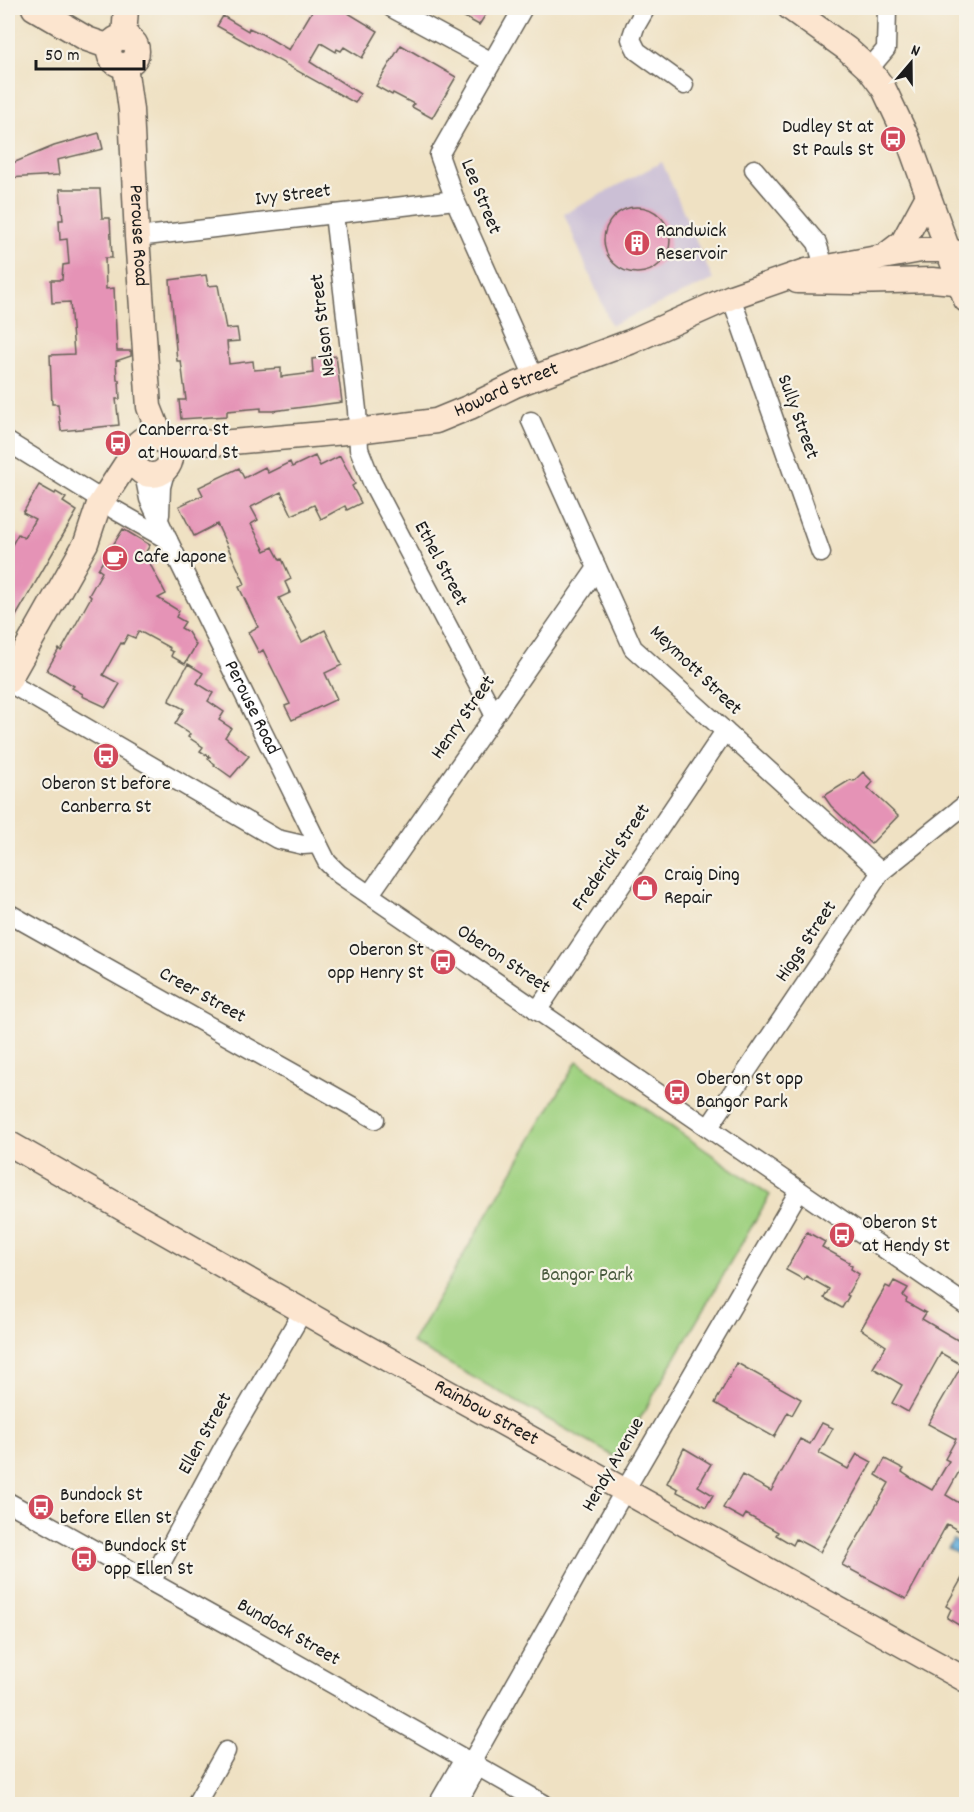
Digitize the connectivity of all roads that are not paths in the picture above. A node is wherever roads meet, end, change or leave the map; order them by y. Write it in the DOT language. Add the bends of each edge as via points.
graph roads {
  1 [pos="34,8"];
  2 [pos="126,8"];
  3 [pos="392,8"];
  4 [pos="523,8"];
  5 [pos="646,8"];
  6 [pos="790,8"];
  7 [pos="887,8"];
  8 [pos="120,50"];
  9 [pos="492,62"];
  10 [pos="869,69"];
  11 [pos="684,85"];
  12 [pos="754,169"];
  13 [pos="928,196"];
  14 [pos="455,200"];
  15 [pos="334,214"];
  16 [pos="137,237"];
  17 [pos="957,253"];
  18 [pos="886,255"];
  19 [pos="824,266"];
  20 [pos="780,281"];
  21 [pos="965,288"];
  22 [pos="730,297"];
  23 [pos="534,377"];
  24 [pos="531,421"];
  25 [pos="357,431"];
  26 [pos="8,442"];
  27 [pos="152,457"];
  28 [pos="109,505"];
  29 [pos="168,540"];
  30 [pos="821,553"];
  31 [pos="597,568"];
  32 [pos="8,679"];
  33 [pos="494,714"];
  34 [pos="725,731"];
  35 [pos="963,813"];
  36 [pos="318,844"];
  37 [pos="881,872"];
  38 [pos="370,894"];
  39 [pos="8,913"];
  40 [pos="537,1011"];
  41 [pos="375,1119"];
  42 [pos="709,1127"];
  43 [pos="8,1143"];
  44 [pos="799,1191"];
  45 [pos="966,1305"];
  46 [pos="303,1311"];
  47 [pos="625,1490"];
  48 [pos="8,1502"];
  49 [pos="151,1581"];
  50 [pos="966,1680"];
  51 [pos="226,1751"];
  52 [pos="471,1763"];
  53 [pos="196,1804"];
  54 [pos="438,1804"];
  55 [pos="457,1804"];
  56 [pos="544,1804"];
  1 -- 8 [label="street" via="87,39"];
  2 -- 8 [label="street, Perouse Road"];
  3 -- 9 [label="street"];
  4 -- 9 [label="street, Lee Street"];
  5 -- 11 [label="street" via="631,39 637,51"];
  6 -- 10 [label="street"];
  7 -- 10 [label="street" via="886,48"];
  8 -- 16 [label="street, Perouse Road" via="131,110"];
  9 -- 14 [label="street, Lee Street" via="439,155"];
  10 -- 13 [label="street" via="894,107"];
  12 -- 19 [label="street" via="817,243"];
  13 -- 17 [label="street"];
  13 -- 18 [label="street" via="903,242"];
  14 -- 15 [label="street, Ivy Street"];
  14 -- 23 [label="street, Lee Street"];
  15 -- 16 [label="street, Ivy Street"];
  15 -- 25 [label="street, Nelson Street"];
  16 -- 27 [label="street, Perouse Road"];
  17 -- 18 [label="street, Howard Street" via="921,250"];
  17 -- 21 [label="street"];
  18 -- 19 [label="street, Howard Street"];
  19 -- 20 [label="street, Howard Street"];
  20 -- 21 [label="street, Howard Street" via="932,280"];
  20 -- 22 [label="street, Howard Street"];
  22 -- 23 [label="street, Howard Street" via="630,342"];
  22 -- 30 [label="street, Sully Street"];
  23 -- 25 [label="street, Howard Street" via="436,421"];
  24 -- 31 [label="street, Meymott Street"];
  25 -- 27 [label="street, Howard Street" via="220,443"];
  25 -- 33 [label="street, Ethel Street" via="358,450 372,482"];
  26 -- 28 [label="street"];
  27 -- 28 [label="street"];
  27 -- 29 [label="street, Perouse Road" via="161,487 160,523"];
  28 -- 29 [label="street"];
  28 -- 32 [label="street" via="94,514 86,543"];
  29 -- 36 [label="street, Perouse Road"];
  31 -- 33 [label="street, Henry Street"];
  31 -- 34 [label="street, Meymott Street" via="633,648"];
  32 -- 36 [label="street" via="278,839"];
  33 -- 38 [label="street, Henry Street"];
  34 -- 37 [label="street, Meymott Street"];
  34 -- 40 [label="street, Frederick Street"];
  35 -- 37 [label="street, Higgs Street"];
  36 -- 38 [label="street, Oberon Street" via="339,874"];
  37 -- 42 [label="street, Higgs Street"];
  38 -- 40 [label="street, Oberon Street"];
  39 -- 41 [label="street, Creer Street"];
  40 -- 42 [label="street, Oberon Street"];
  42 -- 44 [label="street, Oberon Street"];
  43 -- 46 [label="street, Rainbow Street"];
  44 -- 45 [label="street, Oberon Street"];
  44 -- 47 [label="street, Hendy Avenue"];
  46 -- 47 [label="street, Rainbow Street"];
  46 -- 49 [label="street, Ellen Street"];
  47 -- 50 [label="street, Rainbow Street"];
  47 -- 52 [label="street, Hendy Avenue"];
  48 -- 49 [label="street, Bundock Street"];
  49 -- 52 [label="street, Bundock Street"];
  51 -- 53 [label="street"];
  52 -- 54 [label="street, Hendy Avenue"];
  52 -- 55 [label="street, Hendy Avenue"];
  52 -- 56 [label="street, Bundock Street"];
}
